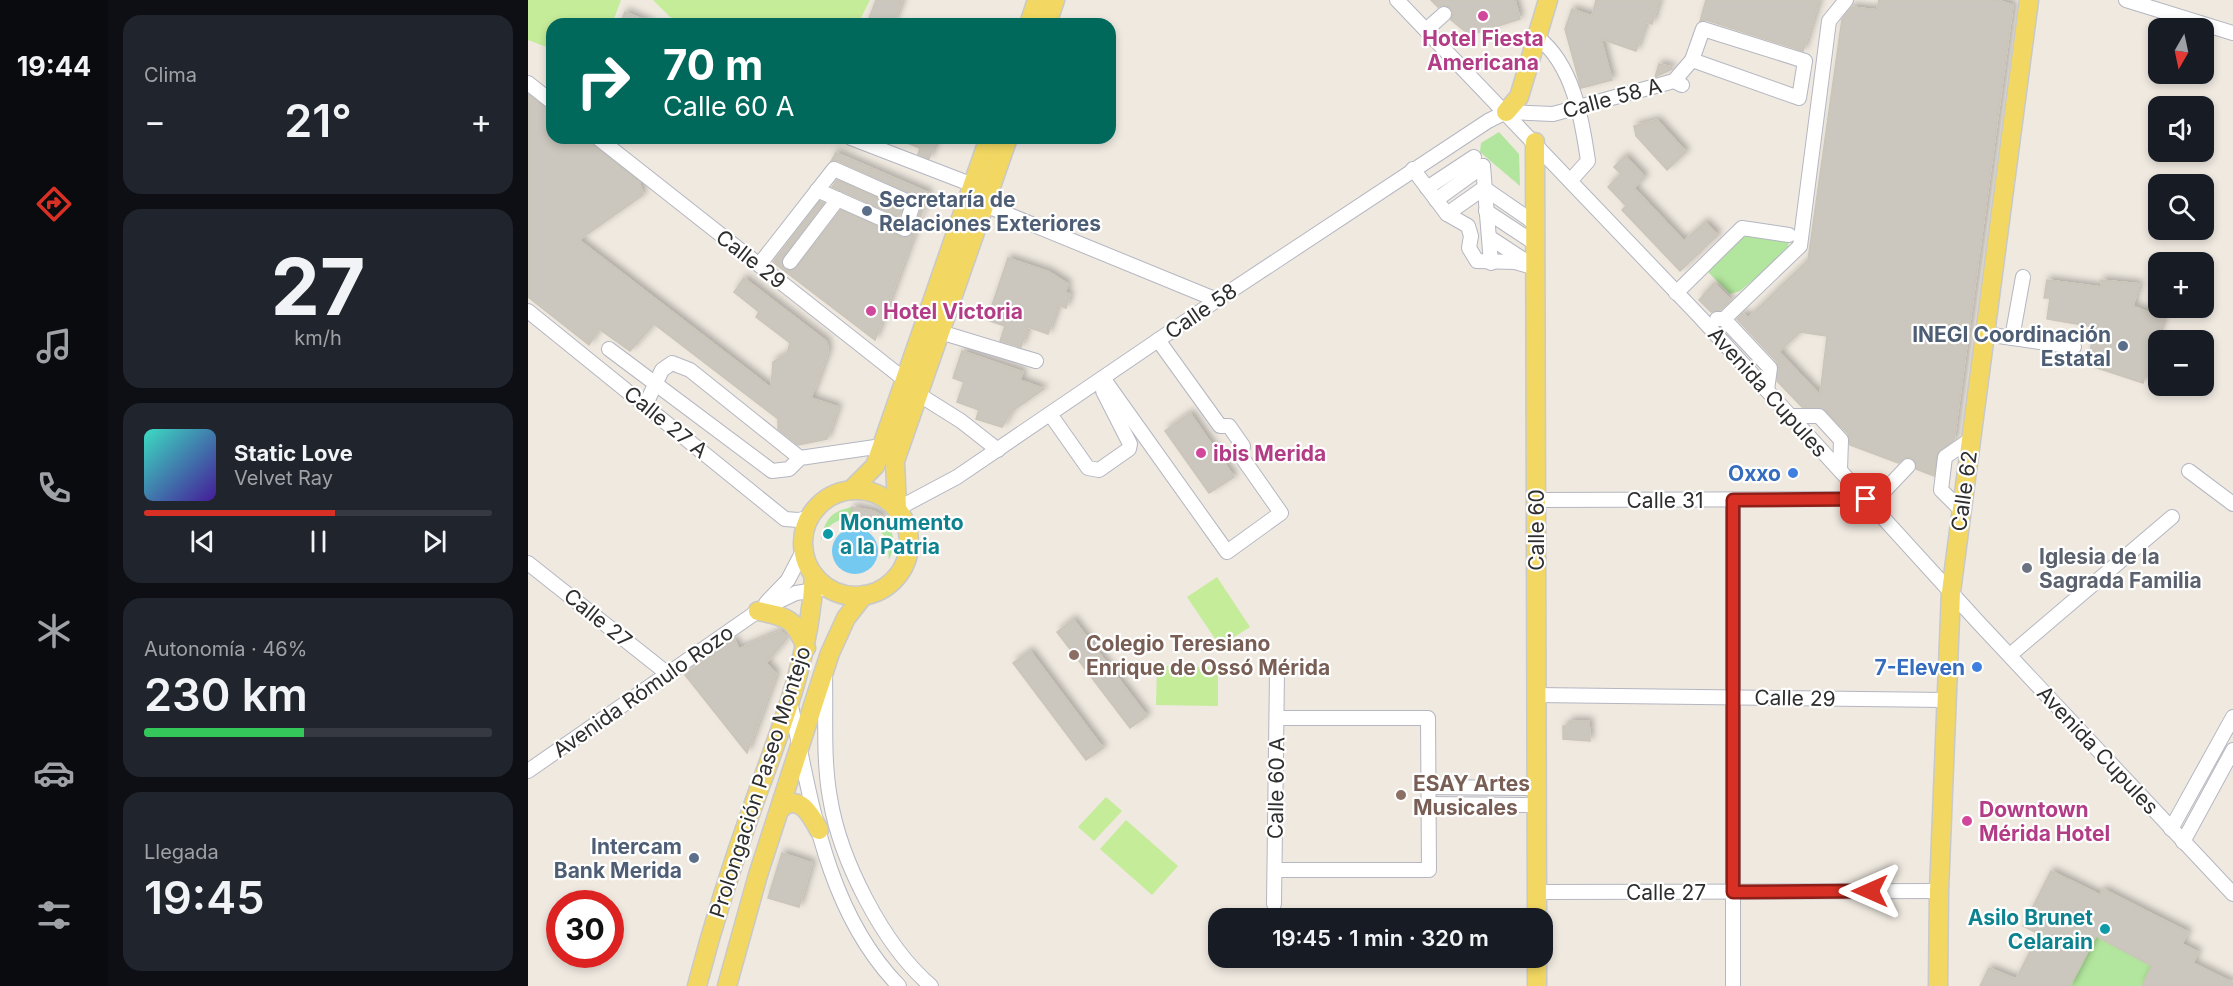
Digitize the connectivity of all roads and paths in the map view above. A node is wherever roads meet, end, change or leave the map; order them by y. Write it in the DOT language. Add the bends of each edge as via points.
graph roads {
  1 [pos="1037,0"];
  2 [pos="1055,0"];
  3 [pos="1397,0"];
  4 [pos="1548,0"];
  5 [pos="1846,0"];
  6 [pos="2029,0"];
  7 [pos="2126,0"];
  8 [pos="1410,6"];
  9 [pos="1444,14"];
  10 [pos="1031,18"];
  11 [pos="1049,18"];
  12 [pos="1426,30"];
  13 [pos="2233,33"];
  14 [pos="1536,37"];
  15 [pos="1692,60"];
  16 [pos="528,83"];
  17 [pos="546,97"];
  18 [pos="1580,105"];
  19 [pos="1506,112"];
  20 [pos="1535,142"];
  21 [pos="606,144"];
  22 [pos="867,144"];
  23 [pos="987,144"];
  24 [pos="1006,144"];
  25 [pos="1474,157"];
  26 [pos="1413,169"];
  27 [pos="1571,180"];
  28 [pos="973,184"];
  29 [pos="1427,188"];
  30 [pos="1484,188"];
  31 [pos="817,190"];
  32 [pos="838,199"];
  33 [pos="1436,200"];
  34 [pos="985,205"];
  35 [pos="1486,211"];
  36 [pos="1447,214"];
  37 [pos="1536,224"];
  38 [pos="1790,235"];
  39 [pos="1489,237"];
  40 [pos="1536,244"];
  41 [pos="790,262"];
  42 [pos="1491,263"];
  43 [pos="759,266"];
  44 [pos="1536,268"];
  45 [pos="2023,277"];
  46 [pos="1676,293"];
  47 [pos="1217,300"];
  48 [pos="528,310"];
  49 [pos="1701,318"];
  50 [pos="1724,319"];
  51 [pos="940,332"];
  52 [pos="1985,334"];
  53 [pos="2012,338"];
  54 [pos="1158,340"];
  55 [pos="2074,347"];
  56 [pos="609,350"];
  57 [pos="1036,361"];
  58 [pos="905,380"];
  59 [pos="1100,380"];
  60 [pos="655,385"];
  61 [pos="1767,390"];
  62 [pos="918,394"];
  63 [pos="645,406"];
  64 [pos="1050,414"];
  65 [pos="1790,416"];
  66 [pos="882,446"];
  67 [pos="998,450"];
  68 [pos="800,459"];
  69 [pos="1908,466"];
  70 [pos="1839,470"];
  71 [pos="2189,471"];
  72 [pos="851,490"];
  73 [pos="1536,500"];
  74 [pos="1733,500"];
  75 [pos="1869,502"];
  76 [pos="2233,504"];
  77 [pos="897,509"];
  78 [pos="2172,517"];
  79 [pos="809,518"];
  80 [pos="803,550"];
  81 [pos="528,563"];
  82 [pos="818,584"];
  83 [pos="1951,592"];
  84 [pos="864,595"];
  85 [pos="758,611"];
  86 [pos="807,648"];
  87 [pos="2010,655"];
  88 [pos="825,668"];
  89 [pos="1277,673"];
  90 [pos="668,674"];
  91 [pos="1536,695"];
  92 [pos="1733,697"];
  93 [pos="1945,700"];
  94 [pos="790,701"];
  95 [pos="2233,717"];
  96 [pos="1277,718"];
  97 [pos="800,744"];
  98 [pos="2233,750"];
  99 [pos="528,771"];
  100 [pos="1428,788"];
  101 [pos="1537,796"];
  102 [pos="1428,804"];
  103 [pos="780,809"];
  104 [pos="2171,829"];
  105 [pos="819,830"];
  106 [pos="2183,842"];
  107 [pos="1275,870"];
  108 [pos="1939,891"];
  109 [pos="1536,892"];
  110 [pos="1733,892"];
  111 [pos="2233,894"];
  112 [pos="1274,904"];
  113 [pos="1537,908"];
  114 [pos="1537,968"];
  115 [pos="696,986"];
  116 [pos="727,986"];
  117 [pos="898,986"];
  118 [pos="931,986"];
  119 [pos="1537,986"];
  120 [pos="1734,986"];
  121 [pos="1938,986"];
  1 -- 10 [label="main road"];
  2 -- 11 [label="main road"];
  3 -- 8 [label="street, Avenida Cupules"];
  4 -- 14 [label="main road"];
  5 -- 50 [label="street" via="1828,21 1800,246"];
  6 -- 52 [label="main road, Calle 62"];
  7 -- 13 [label="street"];
  8 -- 12 [label="street, Avenida Cupules"];
  9 -- 12 [label="street"];
  12 -- 19 [label="street, Avenida Cupules"];
  14 -- 18 [label="street" via="1551,47"];
  14 -- 19 [label="main road" via="1519,97"];
  15 -- 15 [label="street" via="1746,79 1799,98 1805,61 1703,29"];
  15 -- 18 [label="street, Calle 58 A" via="1678,83"];
  16 -- 17 [label="street"];
  18 -- 19 [label="street, Calle 58 A" via="1553,114"];
  18 -- 27 [label="street" via="1588,161"];
  19 -- 20 [label="street, Avenida Cupules"];
  19 -- 26 [label="street, Calle 58" via="1461,136"];
  20 -- 27 [label="street, Avenida Cupules"];
  20 -- 37 [label="main road, Calle 60"];
  21 -- 43 [label="street, Calle 29"];
  22 -- 28 [label="street"];
  23 -- 28 [label="main road"];
  24 -- 34 [label="main road"];
  25 -- 29 [label="street"];
  26 -- 29 [label="street"];
  26 -- 47 [label="street, Calle 58"];
  27 -- 46 [label="street, Avenida Cupules"];
  28 -- 58 [label="main road"];
  29 -- 33 [label="street"];
  30 -- 33 [label="street" via="1483,166"];
  30 -- 35 [label="street"];
  30 -- 36 [label="street"];
  30 -- 37 [label="street"];
  31 -- 32 [label="street"];
  31 -- 32 [label="street" via="834,169 914,204 905,229"];
  31 -- 43 [label="street"];
  32 -- 41 [label="street"];
  33 -- 36 [label="street"];
  34 -- 47 [label="street"];
  34 -- 51 [label="main road"];
  35 -- 39 [label="street"];
  35 -- 40 [label="street"];
  36 -- 42 [label="street" via="1468,226 1472,256"];
  37 -- 40 [label="main road, Calle 60"];
  38 -- 46 [label="street" via="1742,228"];
  39 -- 42 [label="street"];
  39 -- 44 [label="street"];
  40 -- 44 [label="main road, Calle 60"];
  42 -- 44 [label="street" via="1515,262"];
  43 -- 58 [label="street, Calle 29"];
  44 -- 73 [label="main road, Calle 60"];
  45 -- 53 [label="street"];
  46 -- 49 [label="street, Avenida Cupules"];
  47 -- 54 [label="street, Calle 58"];
  48 -- 63 [label="street, Calle 27 A"];
  49 -- 50 [label="street"];
  49 -- 61 [label="street, Avenida Cupules"];
  50 -- 61 [label="street" via="1770,368"];
  51 -- 57 [label="street"];
  51 -- 62 [label="main road"];
  52 -- 53 [label="street"];
  52 -- 83 [label="main road, Calle 62"];
  53 -- 55 [label="street"];
  54 -- 59 [label="street, Calle 58"];
  54 -- 59 [label="street" via="1220,426 1230,426 1244,446 1241,456 1281,513 1227,552"];
  56 -- 60 [label="street"];
  58 -- 66 [label="main road"];
  59 -- 64 [label="street, Calle 58"];
  59 -- 64 [label="street" via="1130,440 1129,449 1099,470 1088,468"];
  60 -- 63 [label="street"];
  60 -- 68 [label="street" via="772,471 789,469"];
  60 -- 68 [label="street" via="662,370 672,363 690,370"];
  61 -- 65 [label="street, Avenida Cupules"];
  62 -- 67 [label="street"];
  62 -- 77 [label="main road" via="895,461"];
  63 -- 79 [label="street, Calle 27 A" via="785,519"];
  64 -- 67 [label="street, Calle 58"];
  65 -- 70 [label="street, Avenida Cupules"];
  65 -- 70 [label="street" via="1819,416 1841,440"];
  66 -- 68 [label="street"];
  66 -- 72 [label="main road" via="875,466"];
  67 -- 77 [label="street, Calle 58"];
  69 -- 75 [label="street"];
  70 -- 75 [label="street, Avenida Cupules"];
  71 -- 76 [label="street"];
  72 -- 77 [label="main road" via="875,493"];
  72 -- 79 [label="main road" via="827,498"];
  73 -- 74 [label="street, Calle 31"];
  73 -- 91 [label="main road, Calle 60"];
  74 -- 75 [label="street, Calle 31"];
  74 -- 92 [label="street"];
  75 -- 83 [label="street, Avenida Cupules"];
  77 -- 84 [label="main road" via="908,533 907,559 886,587"];
  78 -- 87 [label="street"];
  79 -- 80 [label="main road"];
  80 -- 82 [label="main road"];
  80 -- 85 [label="street, Avenida Rómulo Rozo" via="788,580"];
  81 -- 90 [label="street, Calle 27"];
  82 -- 84 [label="main road" via="841,594"];
  82 -- 85 [label="street, Avenida Rómulo Rozo"];
  82 -- 86 [label="main road, Prolongación Paseo Montejo"];
  83 -- 87 [label="street, Avenida Cupules"];
  83 -- 93 [label="main road, Calle 62"];
  84 -- 88 [label="main road, Prolongación Paseo Montejo" via="846,618"];
  85 -- 86 [label="main road" via="791,620"];
  85 -- 90 [label="street, Avenida Rómulo Rozo"];
  86 -- 94 [label="main road, Prolongación Paseo Montejo"];
  87 -- 104 [label="street, Avenida Cupules"];
  88 -- 97 [label="main road, Prolongación Paseo Montejo"];
  88 -- 118 [label="street" via="830,798 847,856 875,918"];
  89 -- 96 [label="street, Calle 60 A"];
  90 -- 99 [label="street, Avenida Rómulo Rozo"];
  91 -- 92 [label="street, Calle 29"];
  91 -- 101 [label="main road, Calle 60"];
  92 -- 93 [label="street, Calle 29"];
  92 -- 110 [label="street"];
  93 -- 108 [label="main road, Calle 62"];
  94 -- 97 [label="street"];
  94 -- 115 [label="main road, Prolongación Paseo Montejo" via="732,866"];
  95 -- 104 [label="street"];
  96 -- 100 [label="street" via="1428,718"];
  96 -- 107 [label="street, Calle 60 A"];
  97 -- 103 [label="main road, Prolongación Paseo Montejo"];
  97 -- 105 [label="street"];
  98 -- 106 [label="street"];
  100 -- 101 [label="street"];
  100 -- 102 [label="street"];
  101 -- 102 [label="street"];
  101 -- 109 [label="main road, Calle 60"];
  102 -- 107 [label="street" via="1428,870"];
  103 -- 105 [label="main road" via="797,802 806,808"];
  103 -- 116 [label="main road, Prolongación Paseo Montejo"];
  104 -- 106 [label="street, Avenida Cupules"];
  105 -- 117 [label="street" via="850,919"];
  106 -- 111 [label="street, Avenida Cupules"];
  107 -- 112 [label="street, Calle 60 A"];
  108 -- 110 [label="street, Calle 27"];
  108 -- 121 [label="main road, Calle 62"];
  109 -- 110 [label="street, Calle 27"];
  109 -- 113 [label="main road, Calle 60"];
  110 -- 120 [label="street"];
  114 -- 119 [label="main road"];
}
